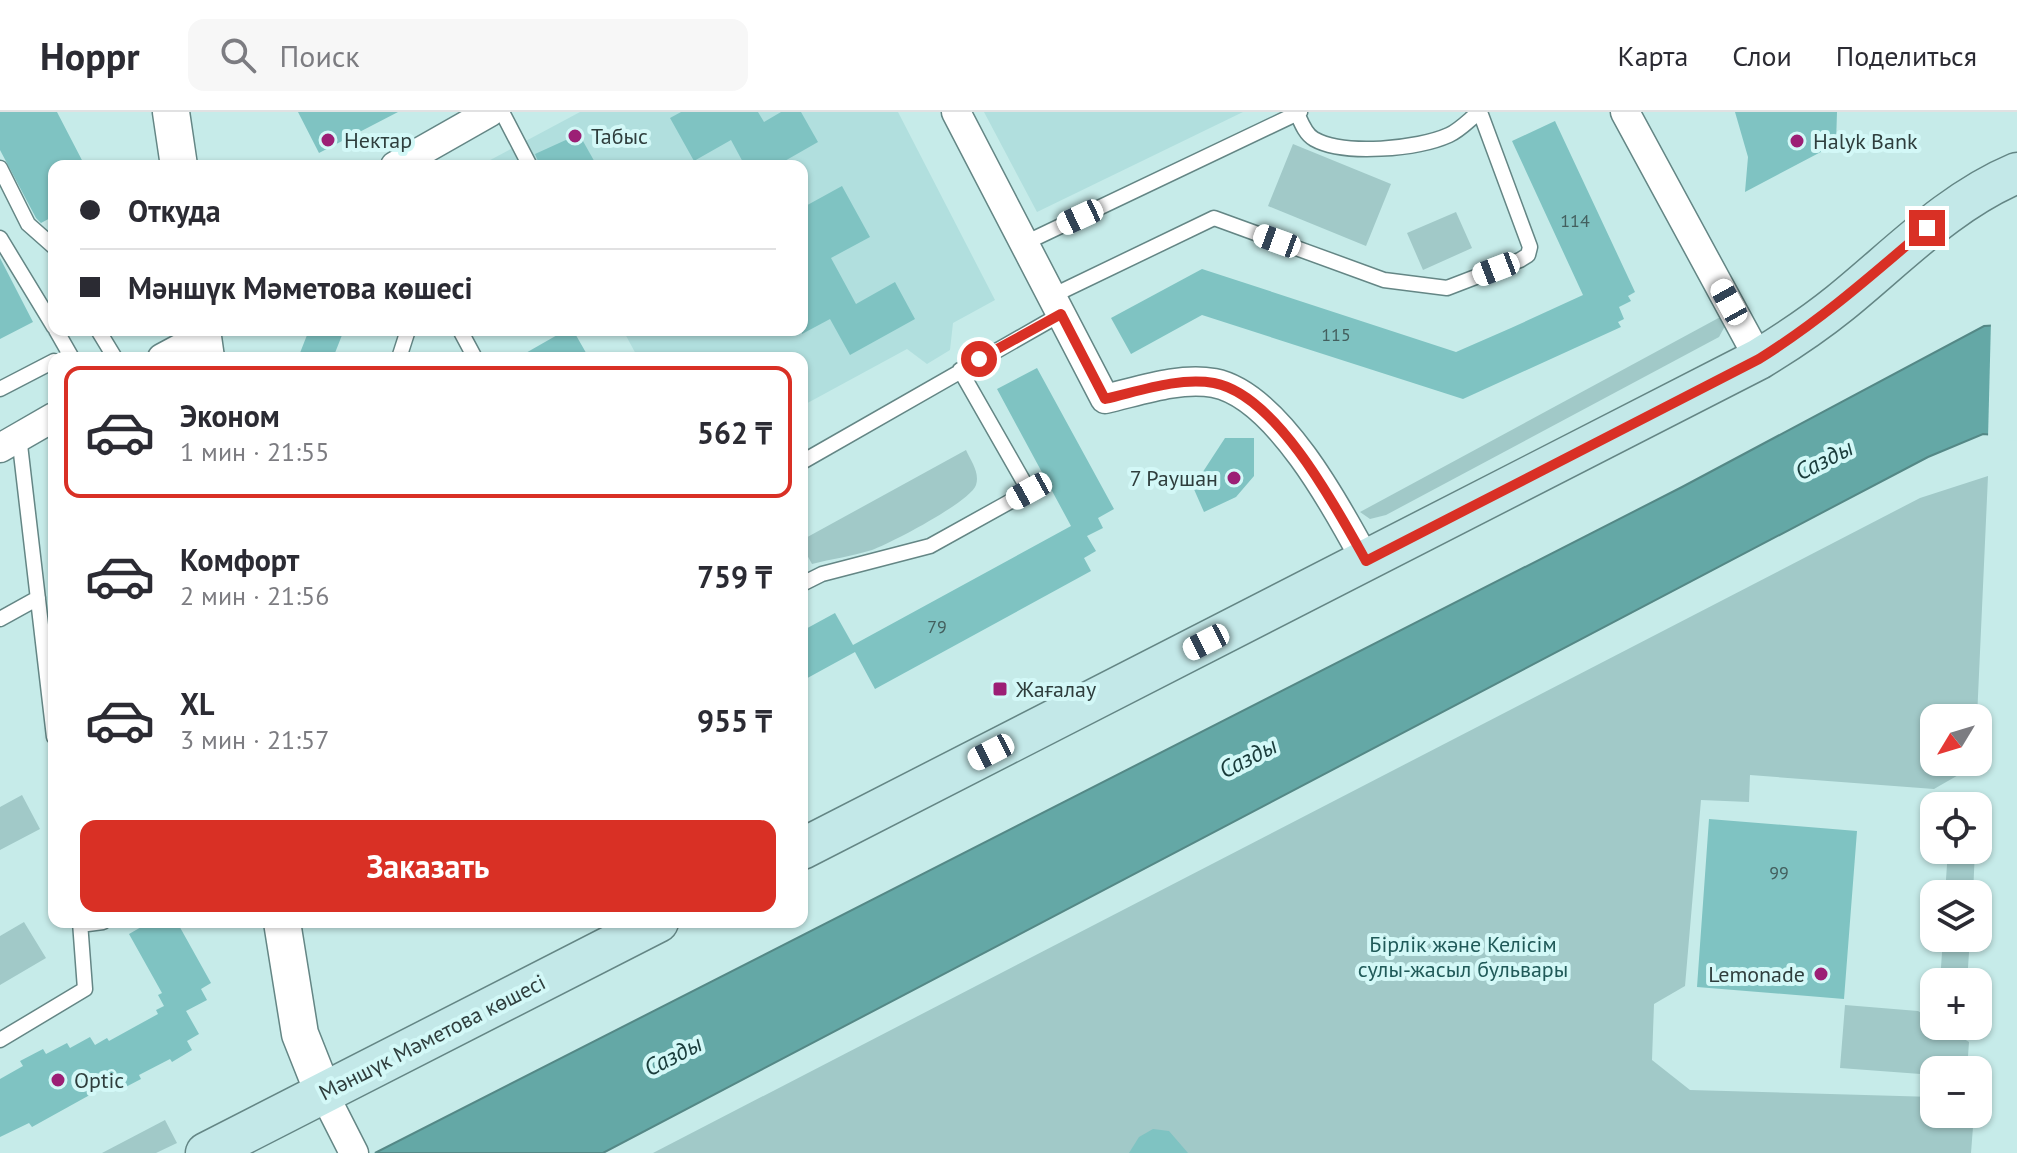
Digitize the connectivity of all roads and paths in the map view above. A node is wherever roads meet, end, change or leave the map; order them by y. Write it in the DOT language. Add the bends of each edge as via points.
graph roads {
  1 [pos="171,112"];
  2 [pos="490,112"];
  3 [pos="502,112"];
  4 [pos="956,112"];
  5 [pos="1298,112"];
  6 [pos="1479,112"];
  7 [pos="1625,112"];
  8 [pos="178,160"];
  9 [pos="406,160"];
  10 [pos="527,160"];
  11 [pos="0,168"];
  12 [pos="2017,173"];
  13 [pos="0,238"];
  14 [pos="48,242"];
  15 [pos="1025,243"];
  16 [pos="1056,305"];
  17 [pos="48,317"];
  18 [pos="203,341"];
  19 [pos="176,352"];
  20 [pos="1759,359"];
  21 [pos="48,365"];
  22 [pos="960,370"];
  23 [pos="0,389"];
  24 [pos="48,420"];
  25 [pos="10,442"];
  26 [pos="808,459"];
  27 [pos="1366,561"];
  28 [pos="808,581"];
  29 [pos="38,598"];
  30 [pos="0,619"];
  31 [pos="48,685"];
  32 [pos="808,846"];
  33 [pos="80,928"];
  34 [pos="283,928"];
  35 [pos="646,928"];
  36 [pos="0,1040"];
  37 [pos="323,1092"];
  38 [pos="206,1153"];
  39 [pos="354,1153"];
  1 -- 8 [label="street"];
  2 -- 9 [label="street"];
  3 -- 10 [label="lane"];
  4 -- 15 [label="street"];
  5 -- 6 [label="lane" via="1313,138 1337,146 1398,148 1448,135"];
  5 -- 15 [label="lane"];
  6 -- 16 [label="lane" via="1530,247 1520,260 1447,288 1384,280 1214,218"];
  7 -- 20 [label="street"];
  11 -- 14 [label="lane" via="28,224"];
  12 -- 20 [label="main road" via="1927,228 1841,303"];
  13 -- 17 [label="lane"];
  15 -- 16 [label="street"];
  16 -- 22 [label="lane"];
  16 -- 27 [label="street" via="1105,399 1189,382 1216,384 1257,406 1321,481"];
  18 -- 19 [label="street"];
  20 -- 27 [label="main road"];
  21 -- 23 [label="lane"];
  22 -- 26 [label="lane"];
  22 -- 28 [label="lane" via="1029,491 930,546"];
  24 -- 25 [label="street"];
  25 -- 29 [label="lane"];
  27 -- 32 [label="main road"];
  29 -- 30 [label="lane"];
  29 -- 31 [label="lane"];
  33 -- 36 [label="lane" via="85,989"];
  34 -- 37 [label="street" via="300,1034"];
  35 -- 37 [label="main road, Мәншүк Мәметова көшесі"];
  37 -- 38 [label="main road, Мәншүк Мәметова көшесі"];
  37 -- 39 [label="street"];
}
